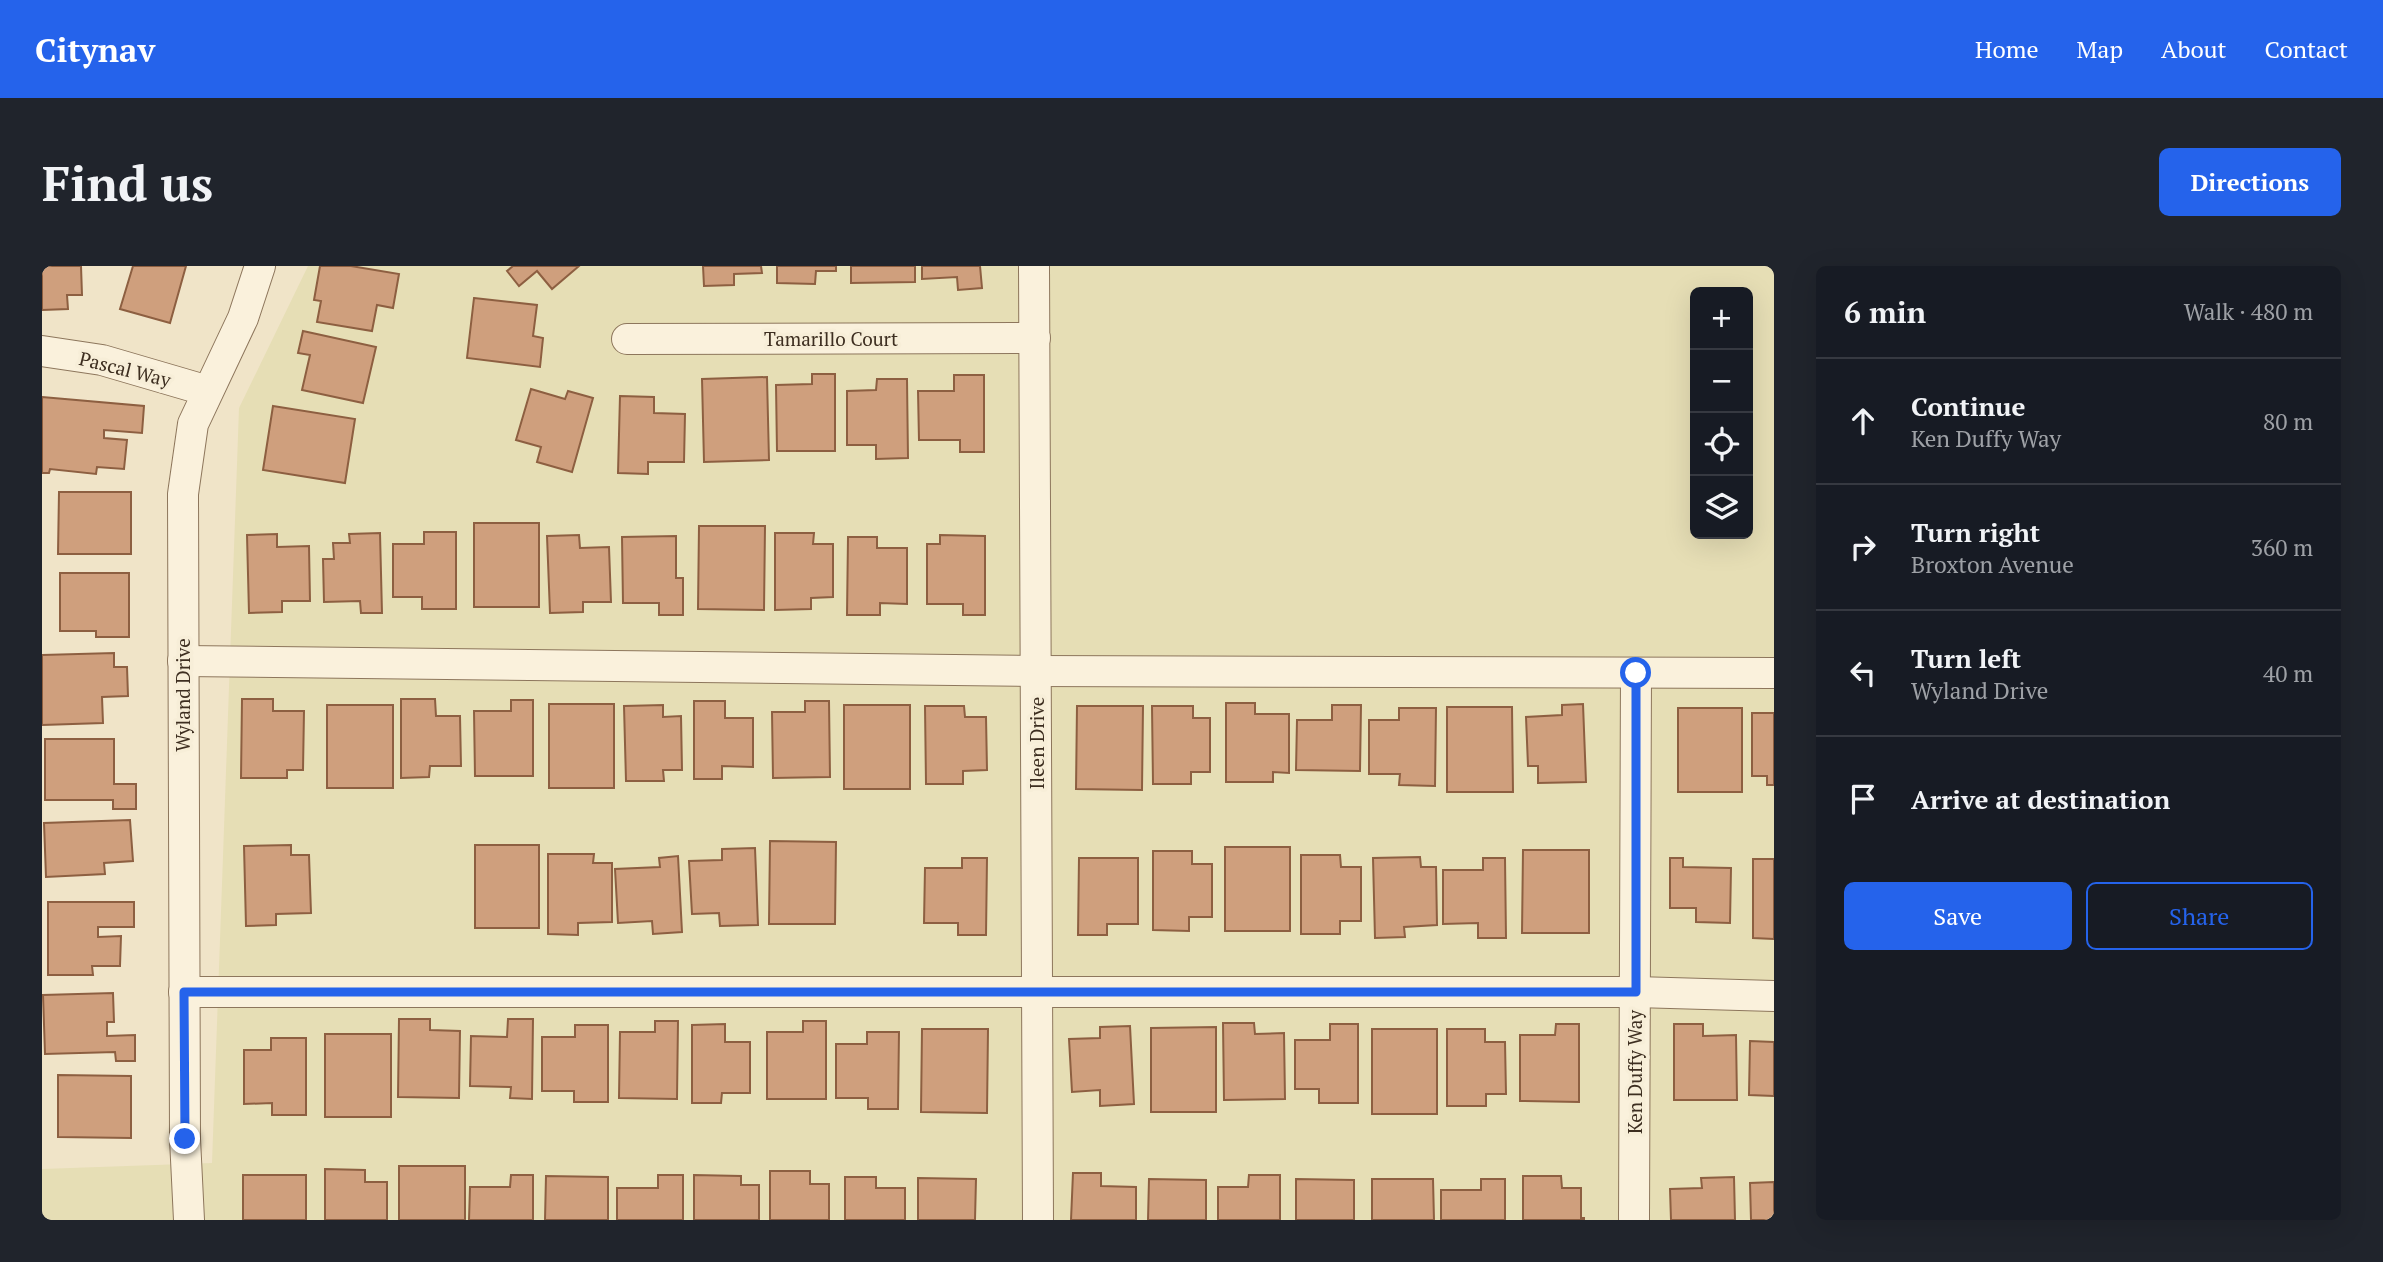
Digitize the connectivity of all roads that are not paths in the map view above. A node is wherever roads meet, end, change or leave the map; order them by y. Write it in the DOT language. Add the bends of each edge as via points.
graph roads {
  1 [pos="260,266"];
  2 [pos="1034,266"];
  3 [pos="1035,338"];
  4 [pos="627,339"];
  5 [pos="42,351"];
  6 [pos="208,391"];
  7 [pos="183,661"];
  8 [pos="1036,671"];
  9 [pos="1636,673"];
  10 [pos="1774,673"];
  11 [pos="184,992"];
  12 [pos="1636,992"];
  13 [pos="1037,993"];
  14 [pos="1774,996"];
  15 [pos="189,1220"];
  16 [pos="1038,1220"];
  17 [pos="1634,1220"];
  1 -- 6 [label="street, Wyland Drive" via="243,318"];
  2 -- 3 [label="street, Ileen Drive"];
  3 -- 4 [label="street, Tamarillo Court"];
  3 -- 8 [label="street, Ileen Drive"];
  5 -- 6 [label="street, Pascal Way" via="102,360"];
  6 -- 7 [label="street, Wyland Drive" via="193,424 183,494"];
  7 -- 8 [label="street"];
  7 -- 11 [label="street, Wyland Drive"];
  8 -- 9 [label="street"];
  8 -- 13 [label="street, Ileen Drive"];
  9 -- 10 [label="street"];
  9 -- 12 [label="street, Ken Duffy Way"];
  11 -- 13 [label="street"];
  11 -- 15 [label="street, Wyland Drive"];
  12 -- 13 [label="street"];
  12 -- 14 [label="street"];
  12 -- 17 [label="street, Ken Duffy Way"];
  13 -- 16 [label="street, Ileen Drive"];
}
